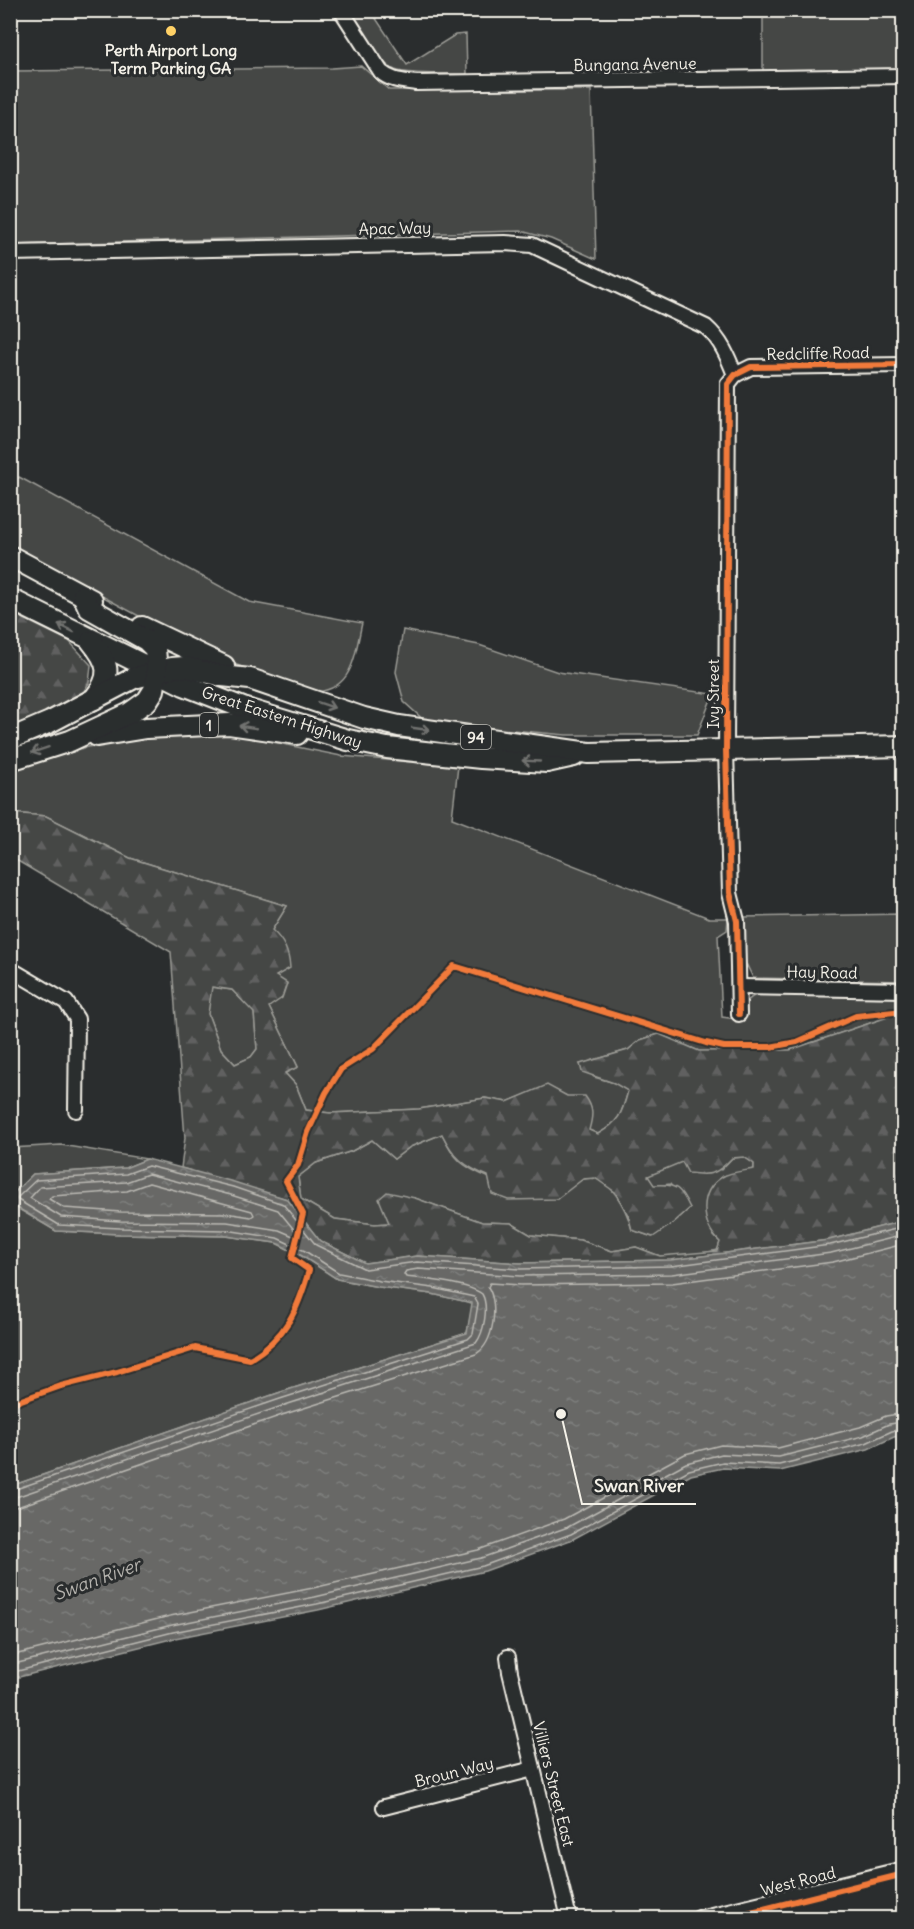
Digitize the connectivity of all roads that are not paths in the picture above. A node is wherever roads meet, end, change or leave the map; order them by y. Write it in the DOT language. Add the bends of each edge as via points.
graph roads {
  1 [pos="341,10"];
  2 [pos="903,76"];
  3 [pos="10,253"];
  4 [pos="903,365"];
  5 [pos="735,375"];
  6 [pos="10,556"];
  7 [pos="83,595"];
  8 [pos="10,599"];
  9 [pos="90,639"];
  10 [pos="157,671"];
  11 [pos="250,679"];
  12 [pos="94,699"];
  13 [pos="10,739"];
  14 [pos="348,740"];
  15 [pos="70,741"];
  16 [pos="903,746"];
  17 [pos="726,750"];
  18 [pos="589,753"];
  19 [pos="10,760"];
  20 [pos="10,969"];
  21 [pos="739,987"];
  22 [pos="903,990"];
  23 [pos="739,1014"];
  24 [pos="76,1110"];
  25 [pos="508,1657"];
  26 [pos="533,1769"];
  27 [pos="384,1808"];
  28 [pos="903,1869"];
  29 [pos="569,1918"];
  30 [pos="699,1918"];
  1 -- 2 [label="street, Bungana Avenue" via="387,78 416,82"];
  3 -- 5 [label="street, Apac Way" via="531,245 706,327 723,348"];
  4 -- 5 [label="street, Redcliffe Road" via="751,367"];
  5 -- 17 [label="street, Ivy Street" via="727,393"];
  6 -- 7 [label="highway, 94"];
  7 -- 10 [label="highway" via="89,608 155,649"];
  7 -- 11 [label="highway, 94"];
  9 -- 8 [label="highway, 94, one-way"];
  9 -- 10 [label="highway, 94"];
  9 -- 12 [label="highway" via="107,663 106,681"];
  10 -- 11 [label="highway, Great Eastern Highway" via="185,667"];
  10 -- 12 [label="highway, Great Eastern Highway"];
  10 -- 14 [label="highway, Great Eastern Highway / 94" via="243,708"];
  10 -- 15 [label="highway" via="154,690 147,701"];
  11 -- 18 [label="highway, Great Eastern Highway / 94, one-way" via="399,726"];
  12 -- 13 [label="highway, Great Eastern Highway"];
  14 -- 15 [label="highway, 1, one-way" via="229,724 146,728"];
  18 -- 14 [label="highway, Great Eastern Highway / 94, one-way" via="548,762 387,748"];
  15 -- 19 [label="highway, 1, one-way"];
  16 -- 17 [label="highway, Great Eastern Highway / 94"];
  17 -- 18 [label="highway, Great Eastern Highway / 94"];
  17 -- 21 [label="street, Ivy Street" via="730,893 737,921"];
  20 -- 24 [label="street" via="66,1002 77,1019"];
  21 -- 22 [label="street, Hay Road"];
  21 -- 23 [label="street, Ivy Street"];
  25 -- 26 [label="street, Villiers Street East"];
  26 -- 27 [label="street, Broun Way"];
  26 -- 29 [label="street, Villiers Street East"];
  28 -- 30 [label="street, West Road"];
}
